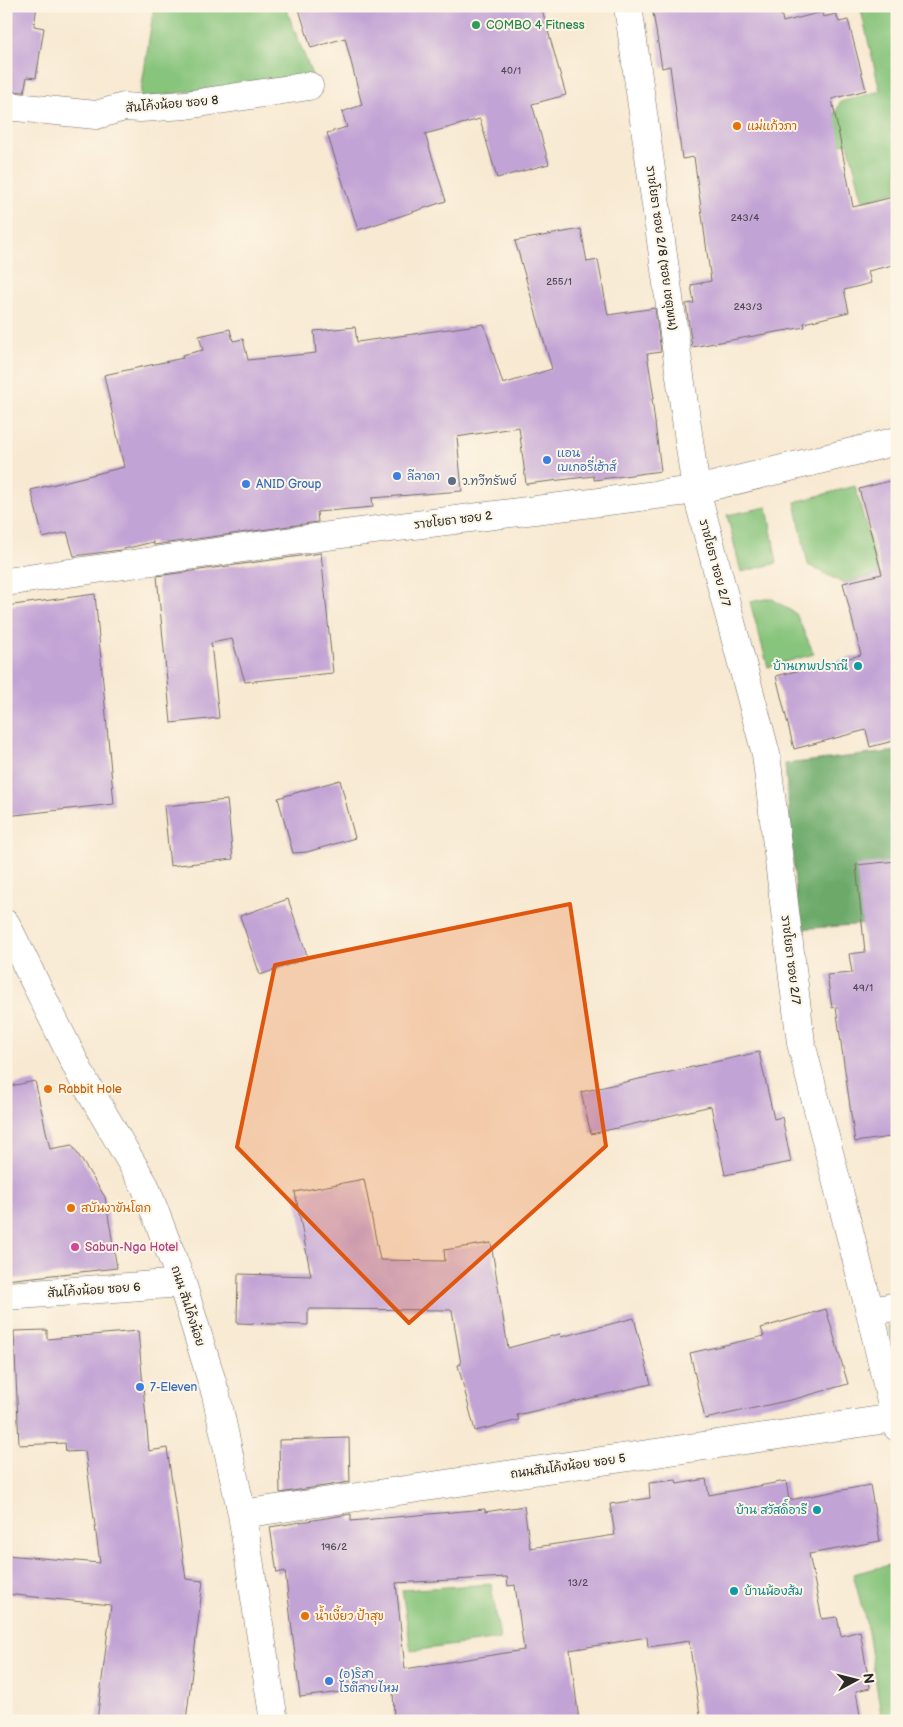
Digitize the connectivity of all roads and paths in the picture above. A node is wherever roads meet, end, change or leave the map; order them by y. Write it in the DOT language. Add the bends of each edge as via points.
graph roads {
  1 [pos="628,6"];
  2 [pos="308,86"];
  3 [pos="6,106"];
  4 [pos="897,441"];
  5 [pos="696,490"];
  6 [pos="6,582"];
  7 [pos="6,924"];
  8 [pos="182,1283"];
  9 [pos="6,1296"];
  10 [pos="897,1306"];
  11 [pos="870,1312"];
  12 [pos="895,1423"];
  13 [pos="242,1514"];
  14 [pos="274,1721"];
  1 -- 5 [label="street, ราชโยธา ซอย 2/8 (ซอย เชตุพน)"];
  2 -- 3 [label="street, สันโค้งน้อย ซอย 8" via="186,105 124,107 96,115"];
  4 -- 5 [label="street, ราชโยธา ซอย 2"];
  5 -- 6 [label="street, ราชโยธา ซอย 2" via="335,535"];
  5 -- 11 [label="street, ราชโยธา ซอย 2/7" via="766,754 801,1043"];
  7 -- 8 [label="street, ถนน สันโค้งน้อย" via="82,1079 145,1186"];
  8 -- 9 [label="street, สันโค้งน้อย ซอย 6"];
  8 -- 13 [label="street, ถนน สันโค้งน้อย" via="216,1395"];
  10 -- 11 [label="street"];
  11 -- 12 [label="street, ราชโยธา ซอย 2/7"];
  12 -- 13 [label="street, ถนนสันโค้งน้อย ซอย 5"];
  13 -- 14 [label="street, ถนน สันโค้งน้อย"];
}
